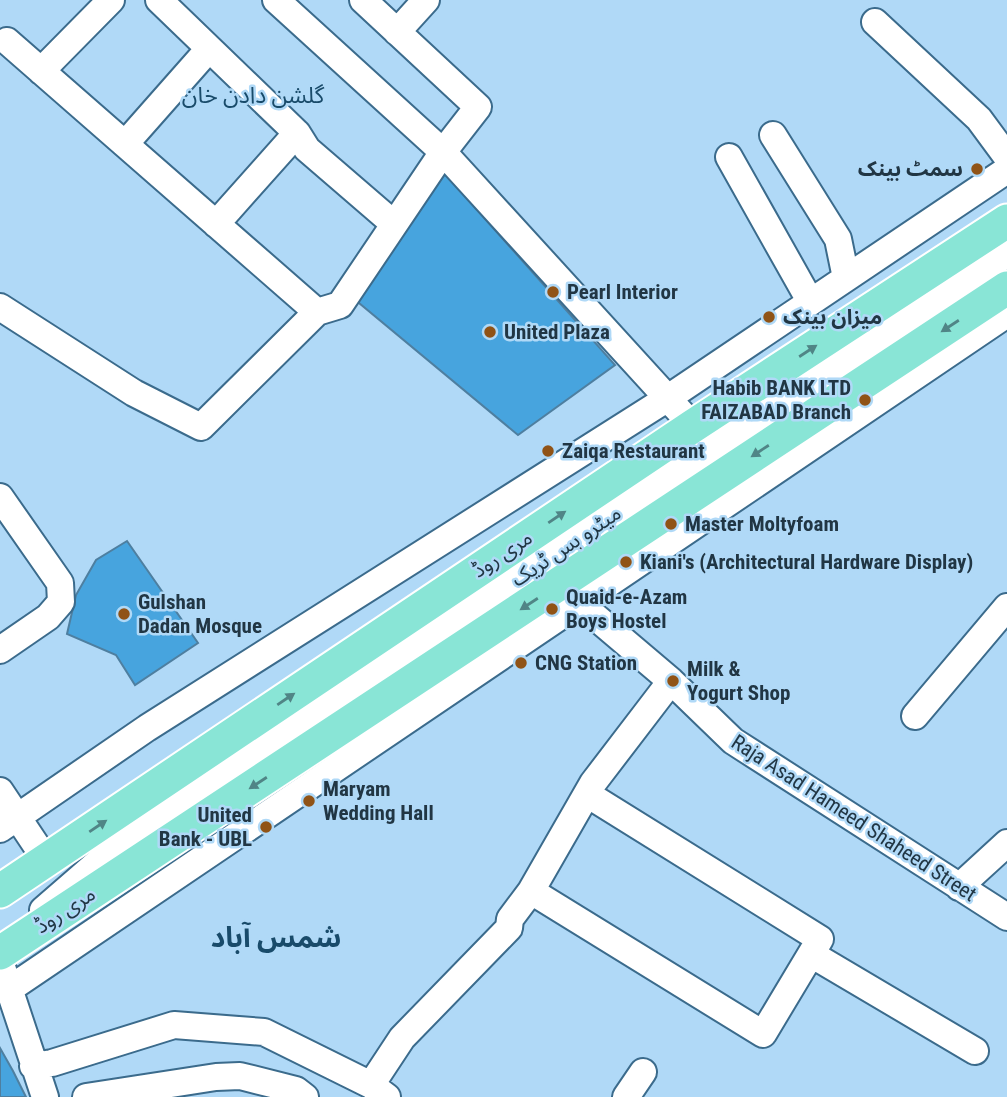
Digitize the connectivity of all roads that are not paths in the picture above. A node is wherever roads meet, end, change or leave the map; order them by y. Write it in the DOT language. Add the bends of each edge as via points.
graph roads {
  1 [pos="111,0"];
  2 [pos="159,0"];
  3 [pos="276,0"];
  4 [pos="363,0"];
  5 [pos="426,0"];
  6 [pos="874,22"];
  7 [pos="397,32"];
  8 [pos="7,41"];
  9 [pos="208,50"];
  10 [pos="41,71"];
  11 [pos="297,133"];
  12 [pos="774,135"];
  13 [pos="125,144"];
  14 [pos="443,152"];
  15 [pos="729,157"];
  16 [pos="1007,157"];
  17 [pos="1007,170"];
  18 [pos="1007,221"];
  19 [pos="216,224"];
  20 [pos="394,224"];
  21 [pos="1007,254"];
  22 [pos="846,278"];
  23 [pos="810,301"];
  24 [pos="0,307"];
  25 [pos="1001,310"];
  26 [pos="317,312"];
  27 [pos="668,398"];
  28 [pos="693,426"];
  29 [pos="0,497"];
  30 [pos="579,603"];
  31 [pos="1007,607"];
  32 [pos="0,649"];
  33 [pos="671,681"];
  34 [pos="915,716"];
  35 [pos="0,791"];
  36 [pos="587,794"];
  37 [pos="9,823"];
  38 [pos="126,838"];
  39 [pos="1007,843"];
  40 [pos="46,860"];
  41 [pos="959,887"];
  42 [pos="0,891"];
  43 [pos="531,891"];
  44 [pos="0,903"];
  45 [pos="1007,917"];
  46 [pos="0,941"];
  47 [pos="816,946"];
  48 [pos="0,953"];
  49 [pos="0,961"];
  50 [pos="8,990"];
  51 [pos="975,1051"];
  52 [pos="33,1066"];
  53 [pos="643,1072"];
  54 [pos="379,1091"];
  55 [pos="45,1097"];
  56 [pos="86,1097"];
  57 [pos="305,1097"];
  58 [pos="626,1097"];
  1 -- 10 [label="street"];
  2 -- 9 [label="street"];
  3 -- 14 [label="street"];
  4 -- 7 [label="street"];
  5 -- 7 [label="street"];
  6 -- 16 [label="street" via="979,118"];
  7 -- 14 [label="street" via="478,107"];
  8 -- 10 [label="street"];
  9 -- 11 [label="street"];
  9 -- 13 [label="street"];
  10 -- 13 [label="street"];
  11 -- 19 [label="street"];
  11 -- 20 [label="street" via="307,149"];
  12 -- 22 [label="street" via="838,239"];
  13 -- 19 [label="street"];
  14 -- 20 [label="street"];
  14 -- 27 [label="street"];
  15 -- 23 [label="street"];
  17 -- 22 [label="street"];
  28 -- 18 [label="main road, مری روڈ, one-way"];
  19 -- 26 [label="street"];
  20 -- 26 [label="street" via="340,305"];
  21 -- 38 [label="street, میٹرو بس ٹریک"];
  22 -- 23 [label="street"];
  23 -- 27 [label="street"];
  24 -- 26 [label="street" via="134,393 201,427"];
  25 -- 30 [label="street"];
  25 -- 48 [label="main road, مری روڈ, one-way"];
  27 -- 28 [label="street"];
  27 -- 37 [label="street" via="147,728"];
  40 -- 28 [label="main road, مری روڈ, one-way"];
  29 -- 32 [label="street" via="60,583 61,601 48,617"];
  30 -- 33 [label="street, Raja Asad Hameed Shaheed Street"];
  30 -- 50 [label="street"];
  31 -- 34 [label="street"];
  33 -- 36 [label="street"];
  33 -- 41 [label="street, Raja Asad Hameed Shaheed Street" via="733,741"];
  35 -- 37 [label="street"];
  36 -- 43 [label="street"];
  36 -- 47 [label="street"];
  37 -- 40 [label="street"];
  38 -- 44 [label="street, میٹرو بس ٹریک"];
  38 -- 46 [label="street, میٹرو بس ٹریک"];
  39 -- 41 [label="street"];
  40 -- 42 [label="main road, مری روڈ"];
  41 -- 45 [label="street, Raja Asad Hameed Shaheed Street"];
  43 -- 47 [label="street" via="763,1034"];
  43 -- 54 [label="street" via="510,919 509,928 402,1038"];
  47 -- 51 [label="street"];
  49 -- 50 [label="street"];
  50 -- 52 [label="street"];
  52 -- 54 [label="street" via="174,1026 264,1032"];
  52 -- 55 [label="street"];
  53 -- 58 [label="street"];
  56 -- 57 [label="street" via="240,1076 296,1090"];
}
